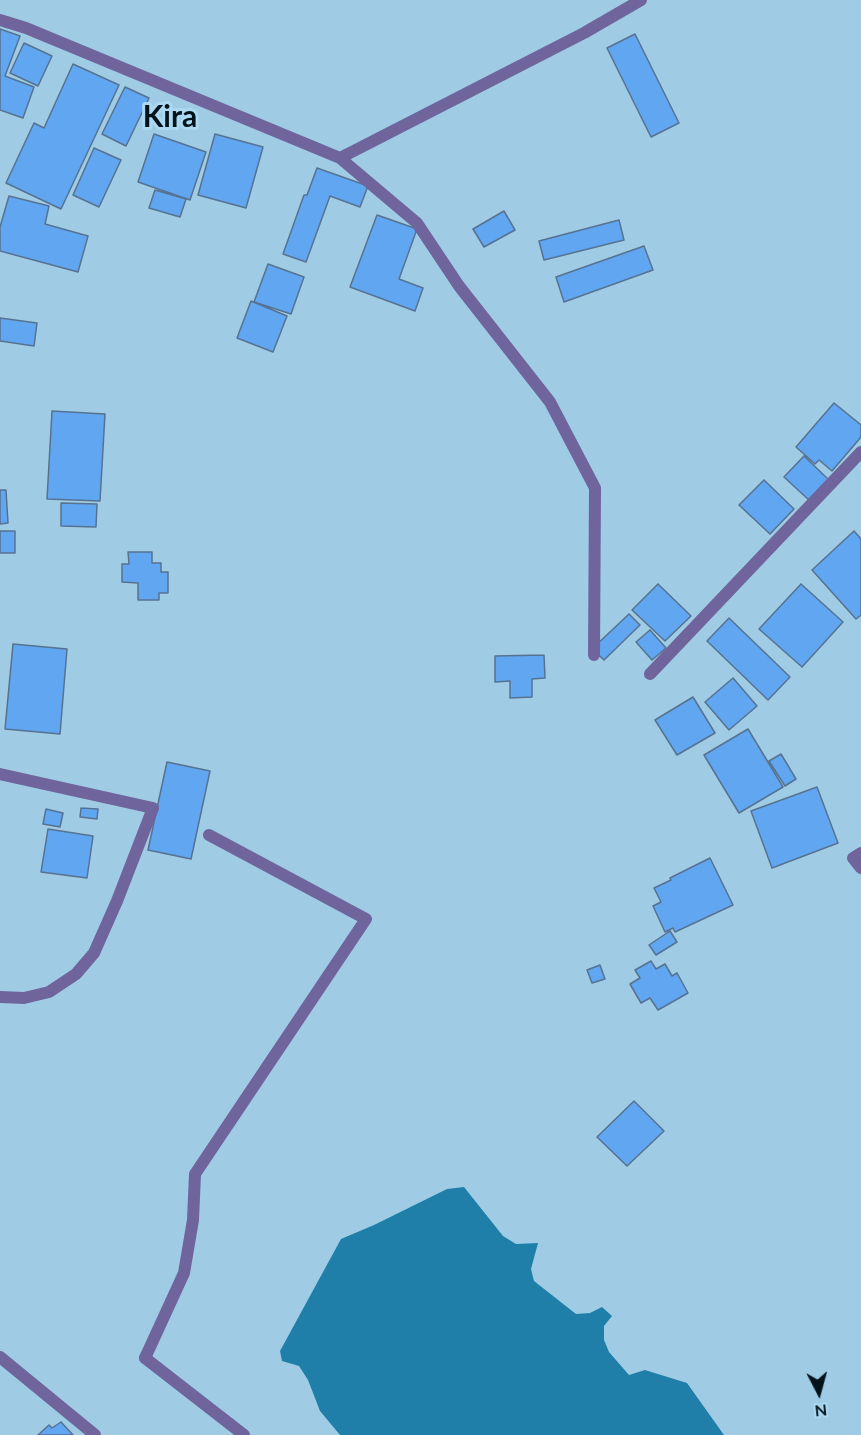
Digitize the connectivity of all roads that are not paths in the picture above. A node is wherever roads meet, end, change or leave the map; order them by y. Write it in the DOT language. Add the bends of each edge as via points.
graph roads {
  1 [pos="641,0"];
  2 [pos="0,20"];
  3 [pos="340,158"];
  4 [pos="861,452"];
  5 [pos="594,655"];
  6 [pos="650,674"];
  7 [pos="0,774"];
  8 [pos="209,835"];
  9 [pos="861,853"];
  10 [pos="861,868"];
  11 [pos="0,997"];
  12 [pos="0,1357"];
  13 [pos="95,1435"];
  14 [pos="244,1435"];
  1 -- 3 [label="street"];
  2 -- 3 [label="street"];
  3 -- 5 [label="street" via="417,222 459,286 550,402 595,488"];
  4 -- 6 [label="street"];
  7 -- 11 [label="street" via="153,808 94,953 76,974 49,992 24,998"];
  8 -- 14 [label="street" via="366,919 195,1174 193,1220 184,1273 145,1358"];
  9 -- 10 [label="street" via="853,858"];
  12 -- 13 [label="street"];
}
